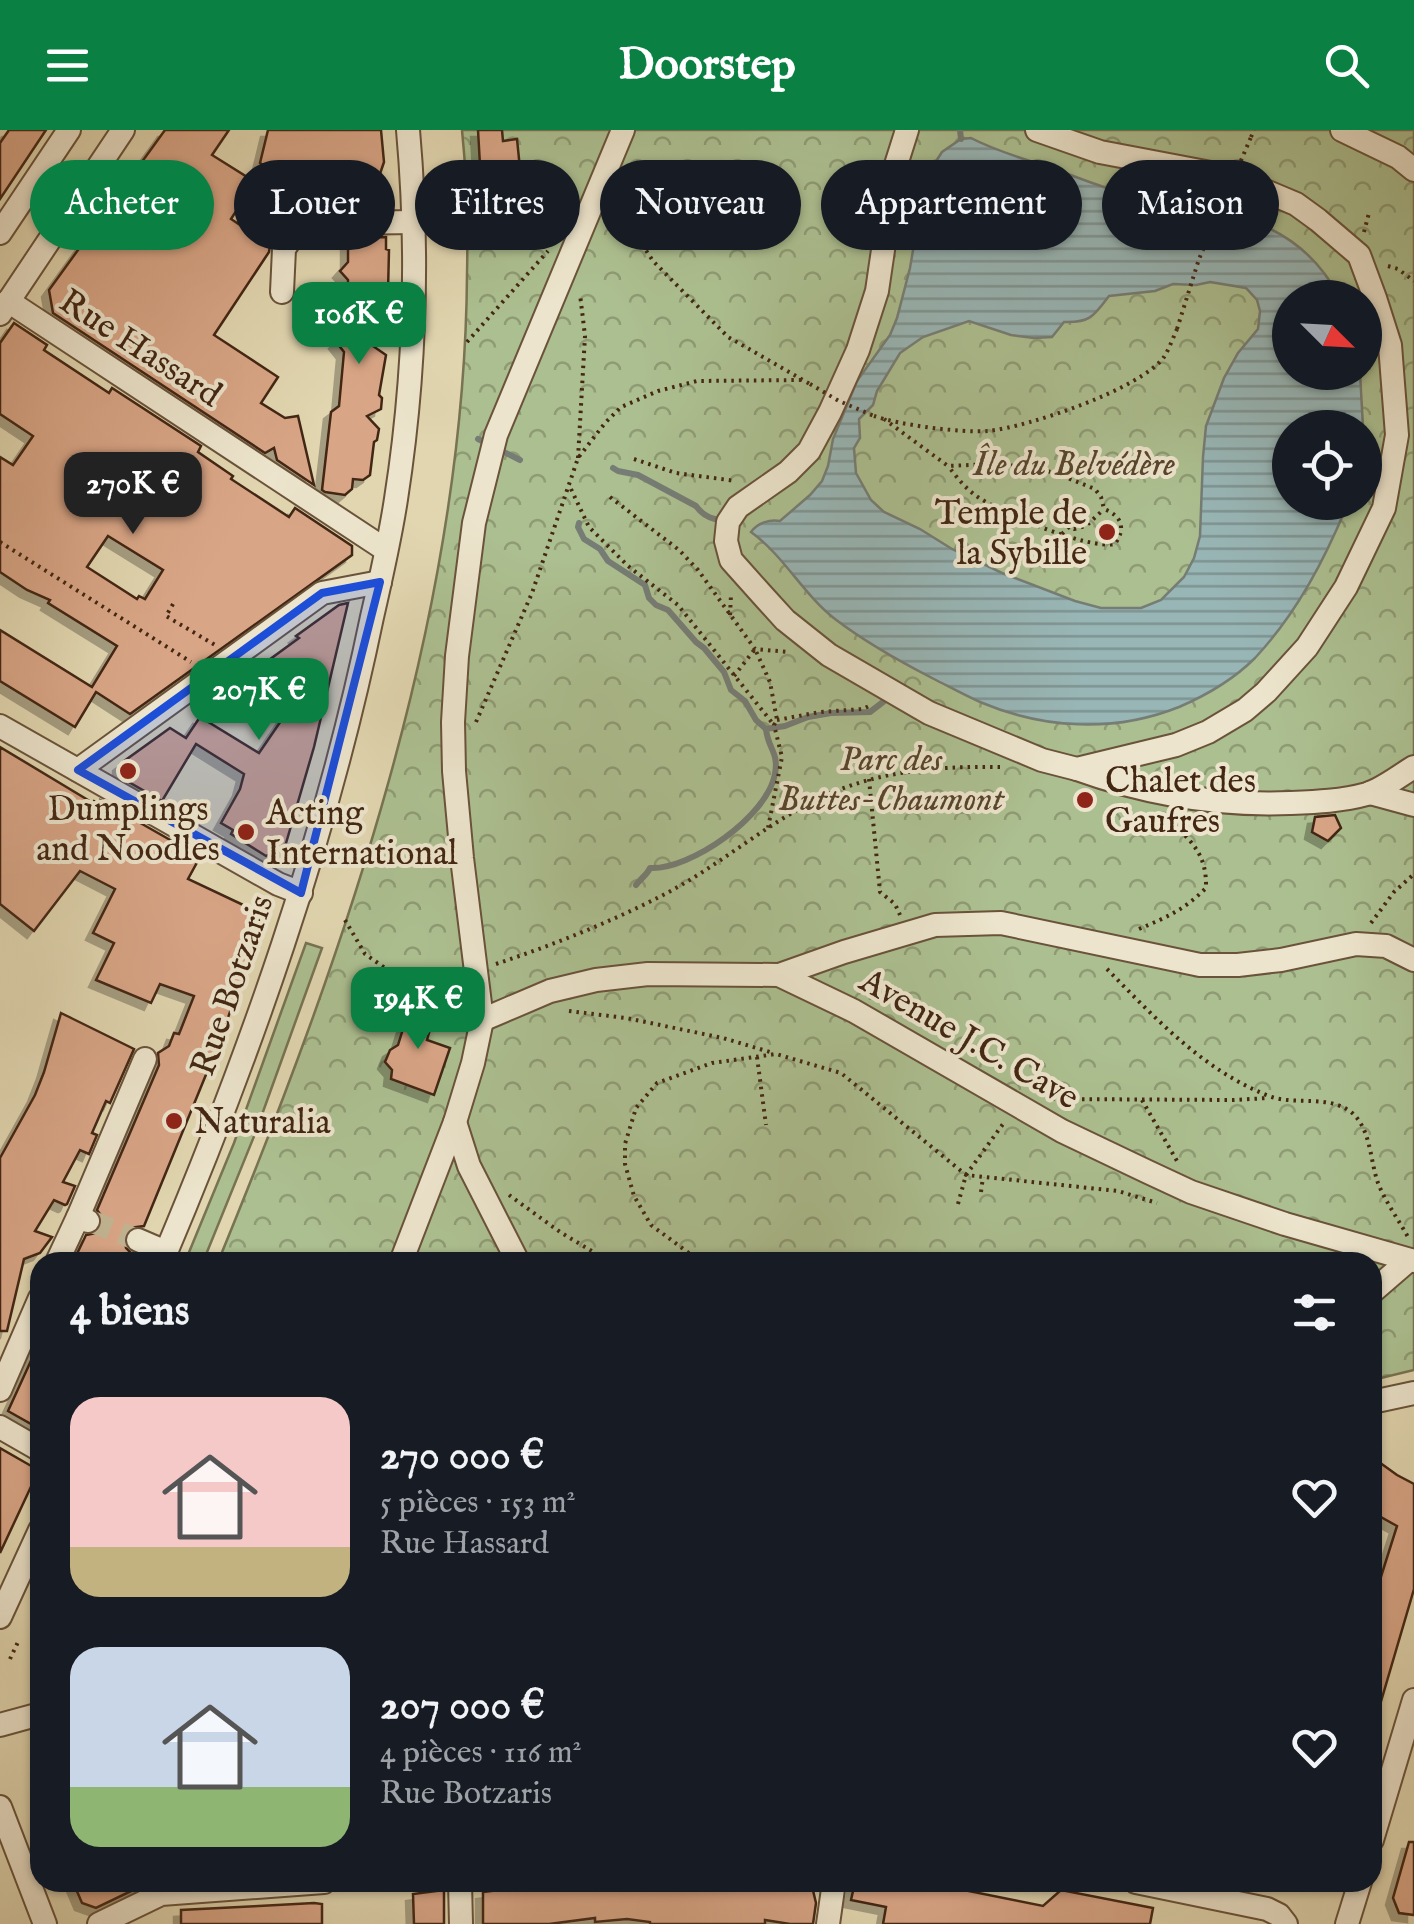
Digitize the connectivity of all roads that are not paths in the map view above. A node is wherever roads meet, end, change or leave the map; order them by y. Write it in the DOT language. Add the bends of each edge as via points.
graph roads {
  1 [pos="68,130"];
  2 [pos="122,130"];
  3 [pos="408,130"];
  4 [pos="907,130"];
  5 [pos="1038,130"];
  6 [pos="1342,130"];
  7 [pos="615,136"];
  8 [pos="1414,170"];
  9 [pos="415,222"];
  10 [pos="0,233"];
  11 [pos="282,292"];
  12 [pos="4,308"];
  13 [pos="386,550"];
  14 [pos="380,582"];
  15 [pos="0,726"];
  16 [pos="1414,767"];
  17 [pos="1077,769"];
  18 [pos="78,770"];
  19 [pos="1370,793"];
  20 [pos="1414,805"];
  21 [pos="301,893"];
  22 [pos="1414,960"];
  23 [pos="779,975"];
  24 [pos="482,1020"];
  25 [pos="145,1058"];
  26 [pos="455,1122"];
  27 [pos="138,1240"];
  28 [pos="63,1252"];
  29 [pos="156,1252"];
  30 [pos="166,1252"];
  31 [pos="405,1252"];
  32 [pos="513,1252"];
  33 [pos="1412,1256"];
  34 [pos="1382,1283"];
  35 [pos="30,1321"];
  36 [pos="0,1390"];
  37 [pos="1414,1392"];
  38 [pos="1382,1400"];
  39 [pos="0,1427"];
  40 [pos="30,1444"];
  41 [pos="30,1552"];
  42 [pos="0,1617"];
  43 [pos="1414,1700"];
  44 [pos="30,1717"];
  45 [pos="0,1725"];
  46 [pos="0,1807"];
  47 [pos="1382,1807"];
  48 [pos="30,1885"];
  49 [pos="33,1892"];
  50 [pos="188,1892"];
  51 [pos="460,1892"];
  52 [pos="833,1892"];
  53 [pos="1185,1892"];
  54 [pos="1357,1892"];
  55 [pos="45,1924"];
  56 [pos="98,1924"];
  57 [pos="460,1924"];
  58 [pos="828,1924"];
  59 [pos="1286,1924"];
  60 [pos="1348,1924"];
  1 -- 10 [label="street"];
  2 -- 12 [label="street"];
  3 -- 9 [label="street, Rue Botzaris"];
  4 -- 17 [label="street" via="877,291 858,350 809,451 728,522 731,560 785,620 829,655 929,714"];
  5 -- 17 [label="street" via="1100,152 1252,184 1318,220 1359,255 1375,298 1390,345 1398,435 1384,508 1346,587 1266,692 1208,732"];
  6 -- 8 [label="street"];
  7 -- 24 [label="street" via="496,435 474,523 453,722"];
  9 -- 11 [label="street" via="309,226 284,249"];
  9 -- 13 [label="street, Rue Botzaris" via="412,348"];
  12 -- 13 [label="street, Rue Hassard"];
  13 -- 14 [label="street, Rue Botzaris"];
  14 -- 18 [label="street" via="322,594"];
  14 -- 21 [label="street, Rue Botzaris"];
  15 -- 18 [label="street"];
  16 -- 19 [label="street"];
  17 -- 19 [label="street" via="1152,792 1234,804"];
  18 -- 21 [label="street"];
  19 -- 20 [label="street"];
  21 -- 30 [label="street, Rue Botzaris"];
  22 -- 23 [label="street" via="1386,946 1356,944 1281,960 1200,964 1102,954 1001,923 935,925"];
  23 -- 24 [label="street, Avenue J.C. Cave" via="596,980"];
  23 -- 33 [label="street, Avenue J.C. Cave" via="1062,1131 1191,1192"];
  24 -- 26 [label="street"];
  25 -- 28 [label="street" via="84,1219"];
  26 -- 31 [label="street"];
  26 -- 32 [label="street" via="469,1166"];
  27 -- 29 [label="street"];
  33 -- 34 [label="street"];
  35 -- 36 [label="street"];
  37 -- 38 [label="street"];
  39 -- 40 [label="street"];
  41 -- 42 [label="street"];
  43 -- 47 [label="street"];
  44 -- 45 [label="street"];
  46 -- 48 [label="street"];
  49 -- 55 [label="street"];
  50 -- 56 [label="street" via="161,1894"];
  51 -- 57 [label="street"];
  52 -- 58 [label="street"];
  53 -- 59 [label="street" via="1267,1909"];
  54 -- 60 [label="street"];
}
